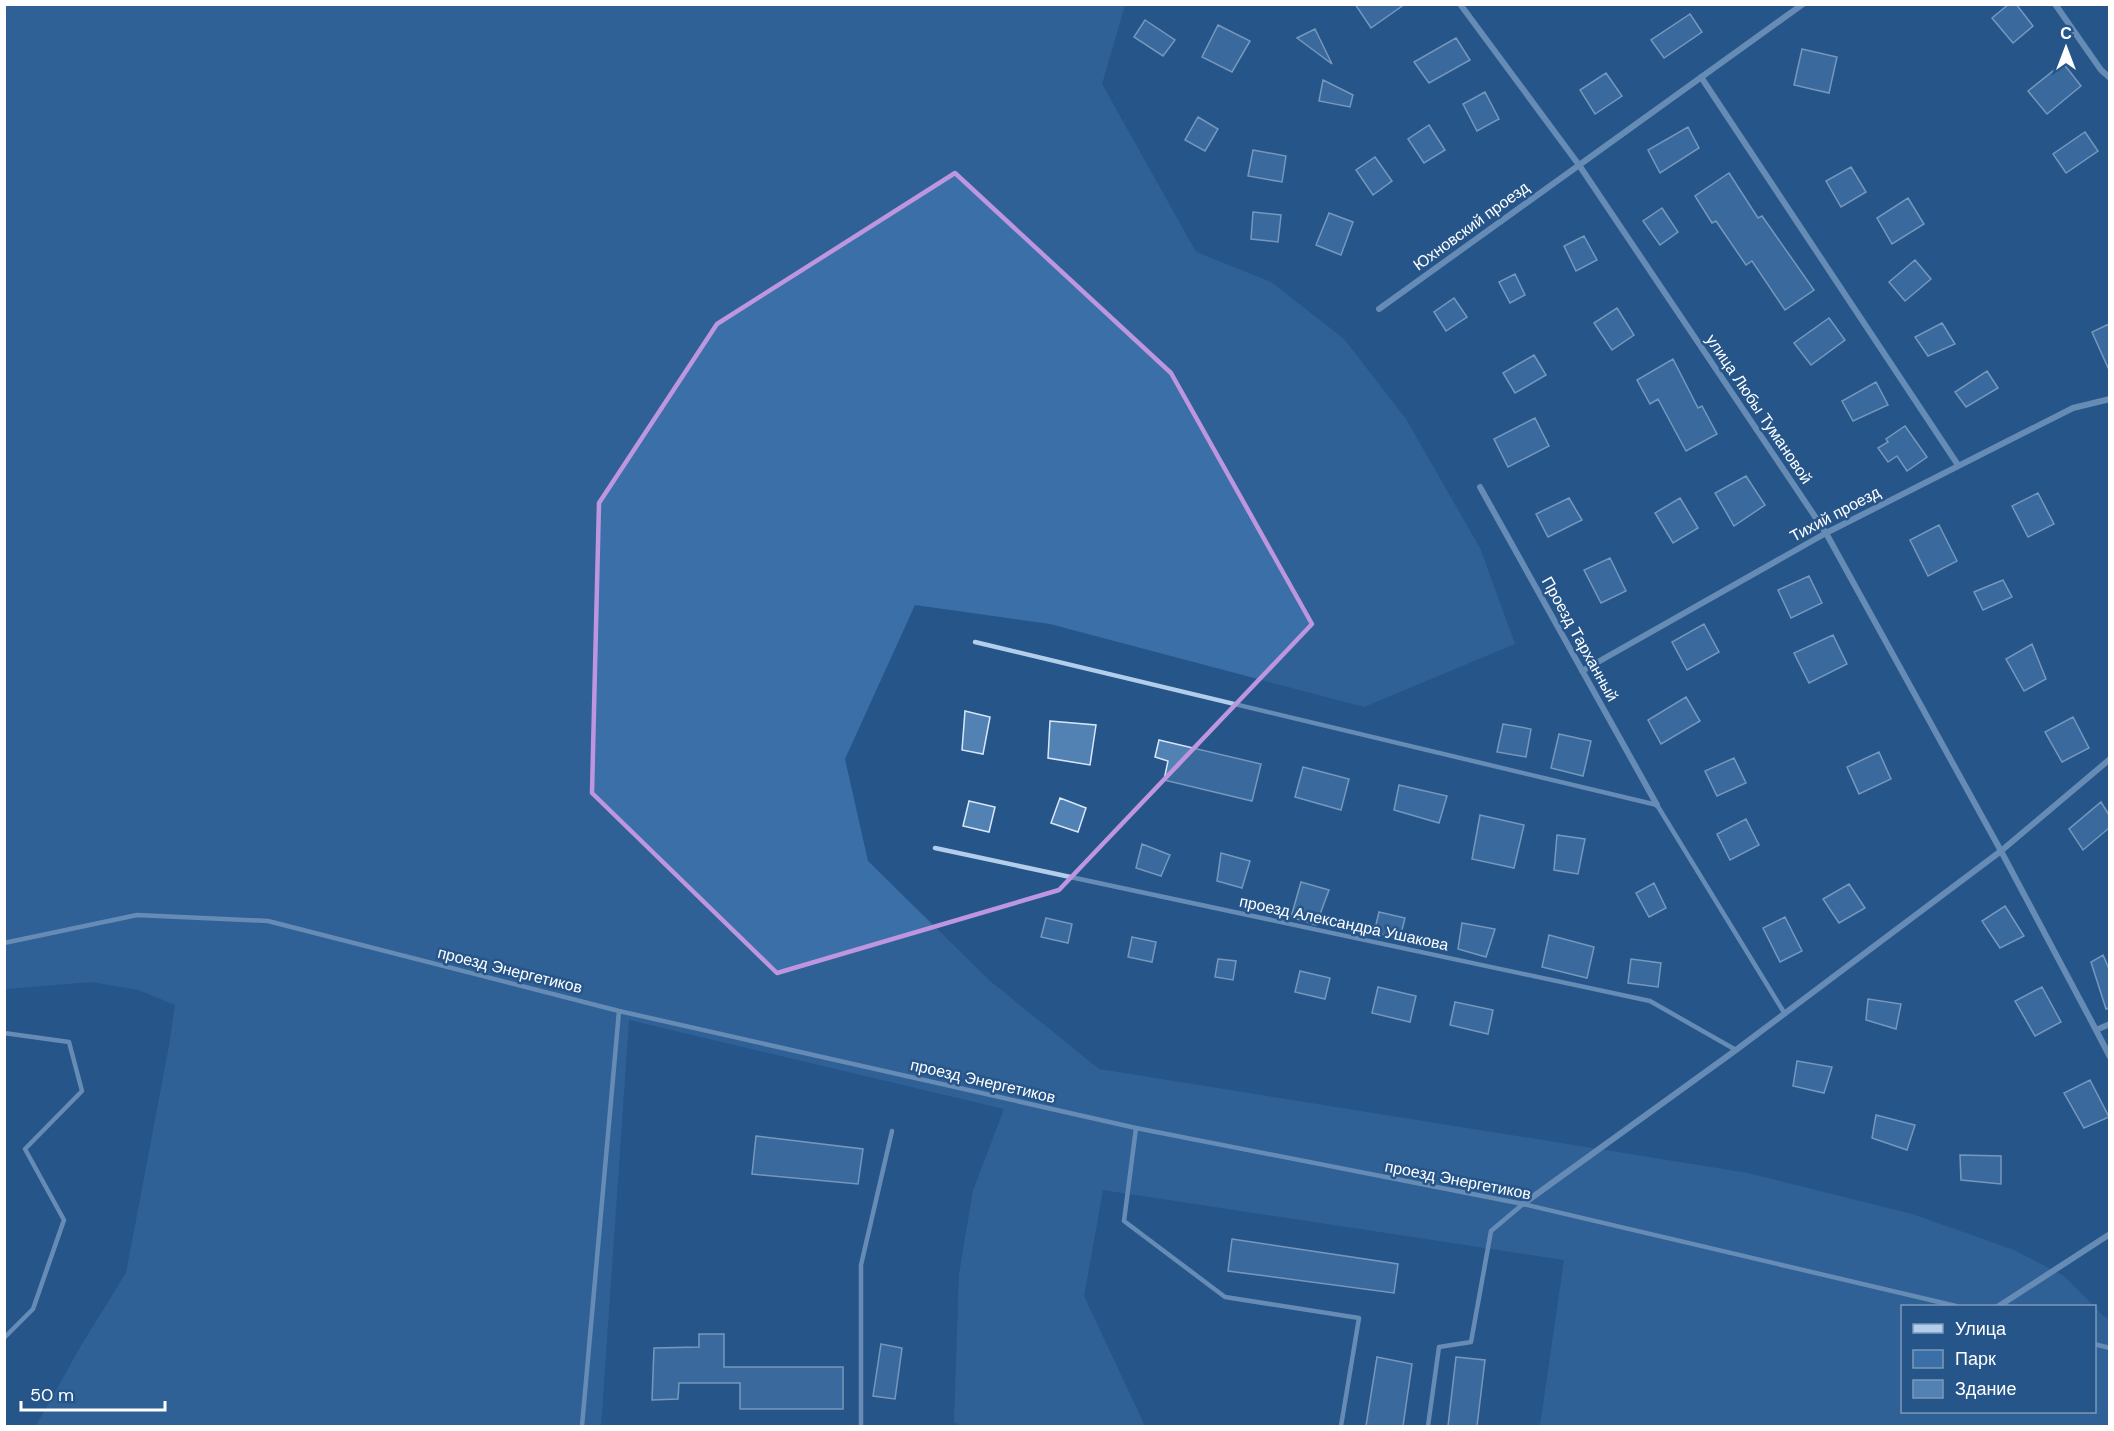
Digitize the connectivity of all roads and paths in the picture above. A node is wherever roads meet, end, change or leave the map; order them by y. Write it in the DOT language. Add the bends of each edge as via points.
graph roads {
  1 [pos="1460,4"];
  2 [pos="1803,4"];
  3 [pos="2055,4"];
  4 [pos="1701,77"];
  5 [pos="2109,78"];
  6 [pos="1580,165"];
  7 [pos="1379,309"];
  8 [pos="2109,399"];
  9 [pos="1958,465"];
  10 [pos="1480,486"];
  11 [pos="1826,533"];
  12 [pos="975,642"];
  13 [pos="1582,671"];
  14 [pos="2109,759"];
  15 [pos="1657,805"];
  16 [pos="935,848"];
  17 [pos="2001,851"];
  18 [pos="4,943"];
  19 [pos="619,1011"];
  20 [pos="1785,1014"];
  21 [pos="2109,1024"];
  22 [pos="2096,1030"];
  23 [pos="4,1033"];
  24 [pos="1736,1050"];
  25 [pos="2109,1057"];
  26 [pos="1136,1128"];
  27 [pos="892,1131"];
  28 [pos="1523,1204"];
  29 [pos="2109,1234"];
  30 [pos="1952,1305"];
  31 [pos="2001,1305"];
  32 [pos="4,1338"];
  33 [pos="582,1426"];
  34 [pos="861,1426"];
  35 [pos="1341,1426"];
  36 [pos="1428,1426"];
  1 -- 6 [label="street, улица Любы Тумановой"];
  2 -- 4 [label="street, Юхновский проезд"];
  3 -- 5 [label="street"];
  4 -- 6 [label="street, Юхновский проезд"];
  4 -- 9 [label="street"];
  6 -- 7 [label="street, Юхновский проезд"];
  6 -- 11 [label="street, улица Любы Тумановой"];
  8 -- 9 [label="street, Тихий проезд" via="2073,408"];
  9 -- 11 [label="street, Тихий проезд"];
  10 -- 13 [label="street, Проезд Тарханный"];
  11 -- 13 [label="street, Тихий проезд"];
  11 -- 17 [label="street, улица Любы Тумановой"];
  12 -- 15 [label="lane"];
  13 -- 15 [label="street, Проезд Тарханный"];
  14 -- 17 [label="street"];
  15 -- 20 [label="lane"];
  16 -- 24 [label="lane, проезд Александра Ушакова" via="1650,1001"];
  17 -- 20 [label="street"];
  17 -- 22 [label="street, улица Любы Тумановой"];
  18 -- 19 [label="lane, проезд Энергетиков" via="137,915 268,921"];
  19 -- 26 [label="lane, проезд Энергетиков"];
  19 -- 33 [label="lane"];
  20 -- 24 [label="street"];
  21 -- 22 [label="street"];
  22 -- 25 [label="street, улица Любы Тумановой"];
  23 -- 32 [label="lane" via="69,1042 82,1090 25,1149 64,1220 33,1309"];
  24 -- 28 [label="street"];
  26 -- 28 [label="lane, проезд Энергетиков"];
  26 -- 35 [label="lane" via="1124,1221 1225,1297 1359,1318"];
  27 -- 34 [label="lane" via="861,1264"];
  28 -- 30 [label="lane, проезд Энергетиков"];
  28 -- 36 [label="lane" via="1491,1231 1471,1342 1439,1347"];
  29 -- 31 [label="street"];
}
